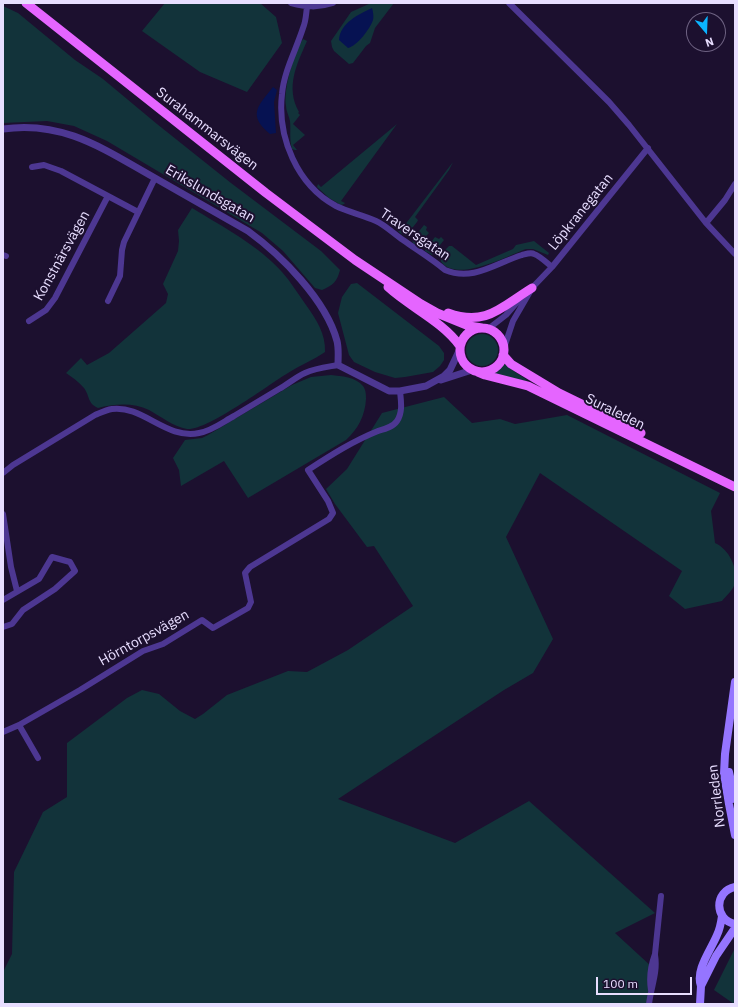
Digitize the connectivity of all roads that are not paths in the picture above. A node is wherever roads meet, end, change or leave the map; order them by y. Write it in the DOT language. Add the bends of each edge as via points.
graph roads {
  1 [pos="291,3"];
  2 [pos="333,3"];
  3 [pos="509,3"];
  4 [pos="26,4"];
  5 [pos="307,7"];
  6 [pos="3,130"];
  7 [pos="648,148"];
  8 [pos="32,167"];
  9 [pos="155,178"];
  10 [pos="735,184"];
  11 [pos="108,196"];
  12 [pos="138,212"];
  13 [pos="706,222"];
  14 [pos="735,254"];
  15 [pos="552,267"];
  16 [pos="370,270"];
  17 [pos="532,288"];
  18 [pos="108,301"];
  19 [pos="29,321"];
  20 [pos="485,328"];
  21 [pos="460,348"];
  22 [pos="504,351"];
  23 [pos="338,365"];
  24 [pos="475,371"];
  25 [pos="435,382"];
  26 [pos="400,391"];
  27 [pos="3,473"];
  28 [pos="735,480"];
  29 [pos="735,487"];
  30 [pos="3,514"];
  31 [pos="10,561"];
  32 [pos="3,564"];
  33 [pos="17,591"];
  34 [pos="3,600"];
  35 [pos="3,627"];
  36 [pos="735,682"];
  37 [pos="19,725"];
  38 [pos="3,732"];
  39 [pos="725,754"];
  40 [pos="38,758"];
  41 [pos="735,799"];
  42 [pos="735,835"];
  43 [pos="734,885"];
  44 [pos="661,896"];
  45 [pos="722,916"];
  46 [pos="735,924"];
  47 [pos="735,928"];
  48 [pos="702,986"];
  49 [pos="649,1004"];
  50 [pos="700,1004"];
  1 -- 5 [label="street"];
  2 -- 5 [label="street"];
  3 -- 7 [label="street" via="609,102"];
  4 -- 16 [label="main road, Surahammarsvägen" via="266,193"];
  5 -- 15 [label="street, Traversgatan" via="304,27 286,73 281,109 289,151 305,180 329,202 377,221 449,272 472,274 531,253"];
  6 -- 9 [label="street, Erikslundsgatan" via="36,127 73,135"];
  7 -- 13 [label="street"];
  7 -- 15 [label="street, Löpkranegatan"];
  8 -- 11 [label="street" via="44,166 61,170"];
  9 -- 12 [label="street"];
  9 -- 23 [label="street, Erikslundsgatan" via="248,231 285,262 330,320 338,342"];
  10 -- 13 [label="street"];
  11 -- 12 [label="street"];
  11 -- 19 [label="street, Konstnärsvägen" via="55,298 46,310"];
  12 -- 18 [label="street" via="124,242 120,276"];
  13 -- 14 [label="street"];
  15 -- 17 [label="street, Löpkranegatan"];
  16 -- 17 [label="main road" via="423,301 450,313 471,318 490,315"];
  16 -- 20 [label="main road, Surahammarsvägen" via="437,313 469,326"];
  16 -- 21 [label="main road, Surahammarsvägen" via="401,299 448,331"];
  17 -- 20 [label="street, Löpkranegatan" via="506,315"];
  17 -- 22 [label="street, Löpkranegatan" via="508,332"];
  20 -- 21 [label="main road" via="468,332"];
  20 -- 22 [label="main road" via="500,337"];
  21 -- 24 [label="main road" via="463,362"];
  21 -- 25 [label="street" via="450,370"];
  22 -- 24 [label="main road" via="500,362 493,369"];
  22 -- 28 [label="main road, Suraleden" via="511,364 559,392"];
  23 -- 26 [label="street" via="389,392"];
  23 -- 27 [label="street" via="305,373 220,424 198,433 174,432 121,409 108,410 95,415"];
  24 -- 25 [label="street"];
  24 -- 29 [label="main road, Suraleden" via="528,386"];
  25 -- 26 [label="street"];
  26 -- 37 [label="street, Hörntorpsvägen" via="401,411 396,422 390,427 360,438 308,470 333,513 329,519 250,567 245,573 251,602 248,608 213,628 202,620 163,644 143,651"];
  30 -- 31 [label="street"];
  31 -- 32 [label="street"];
  31 -- 33 [label="street"];
  33 -- 34 [label="street"];
  33 -- 35 [label="street" via="39,579 52,557 70,562 75,571 55,589 22,610 12,624"];
  36 -- 39 [label="main road, Norrleden"];
  37 -- 38 [label="street, Hörntorpsvägen"];
  37 -- 40 [label="street"];
  39 -- 41 [label="main road, Norrleden"];
  39 -- 42 [label="main road, Norrleden" via="724,774"];
  43 -- 45 [label="main road" via="720,898 719,909"];
  44 -- 49 [label="street" via="655,954 656,969"];
  45 -- 46 [label="main road"];
  45 -- 48 [label="main road" via="717,935 700,972 699,980"];
  47 -- 48 [label="main road" via="716,956"];
  48 -- 50 [label="main road"];
}
